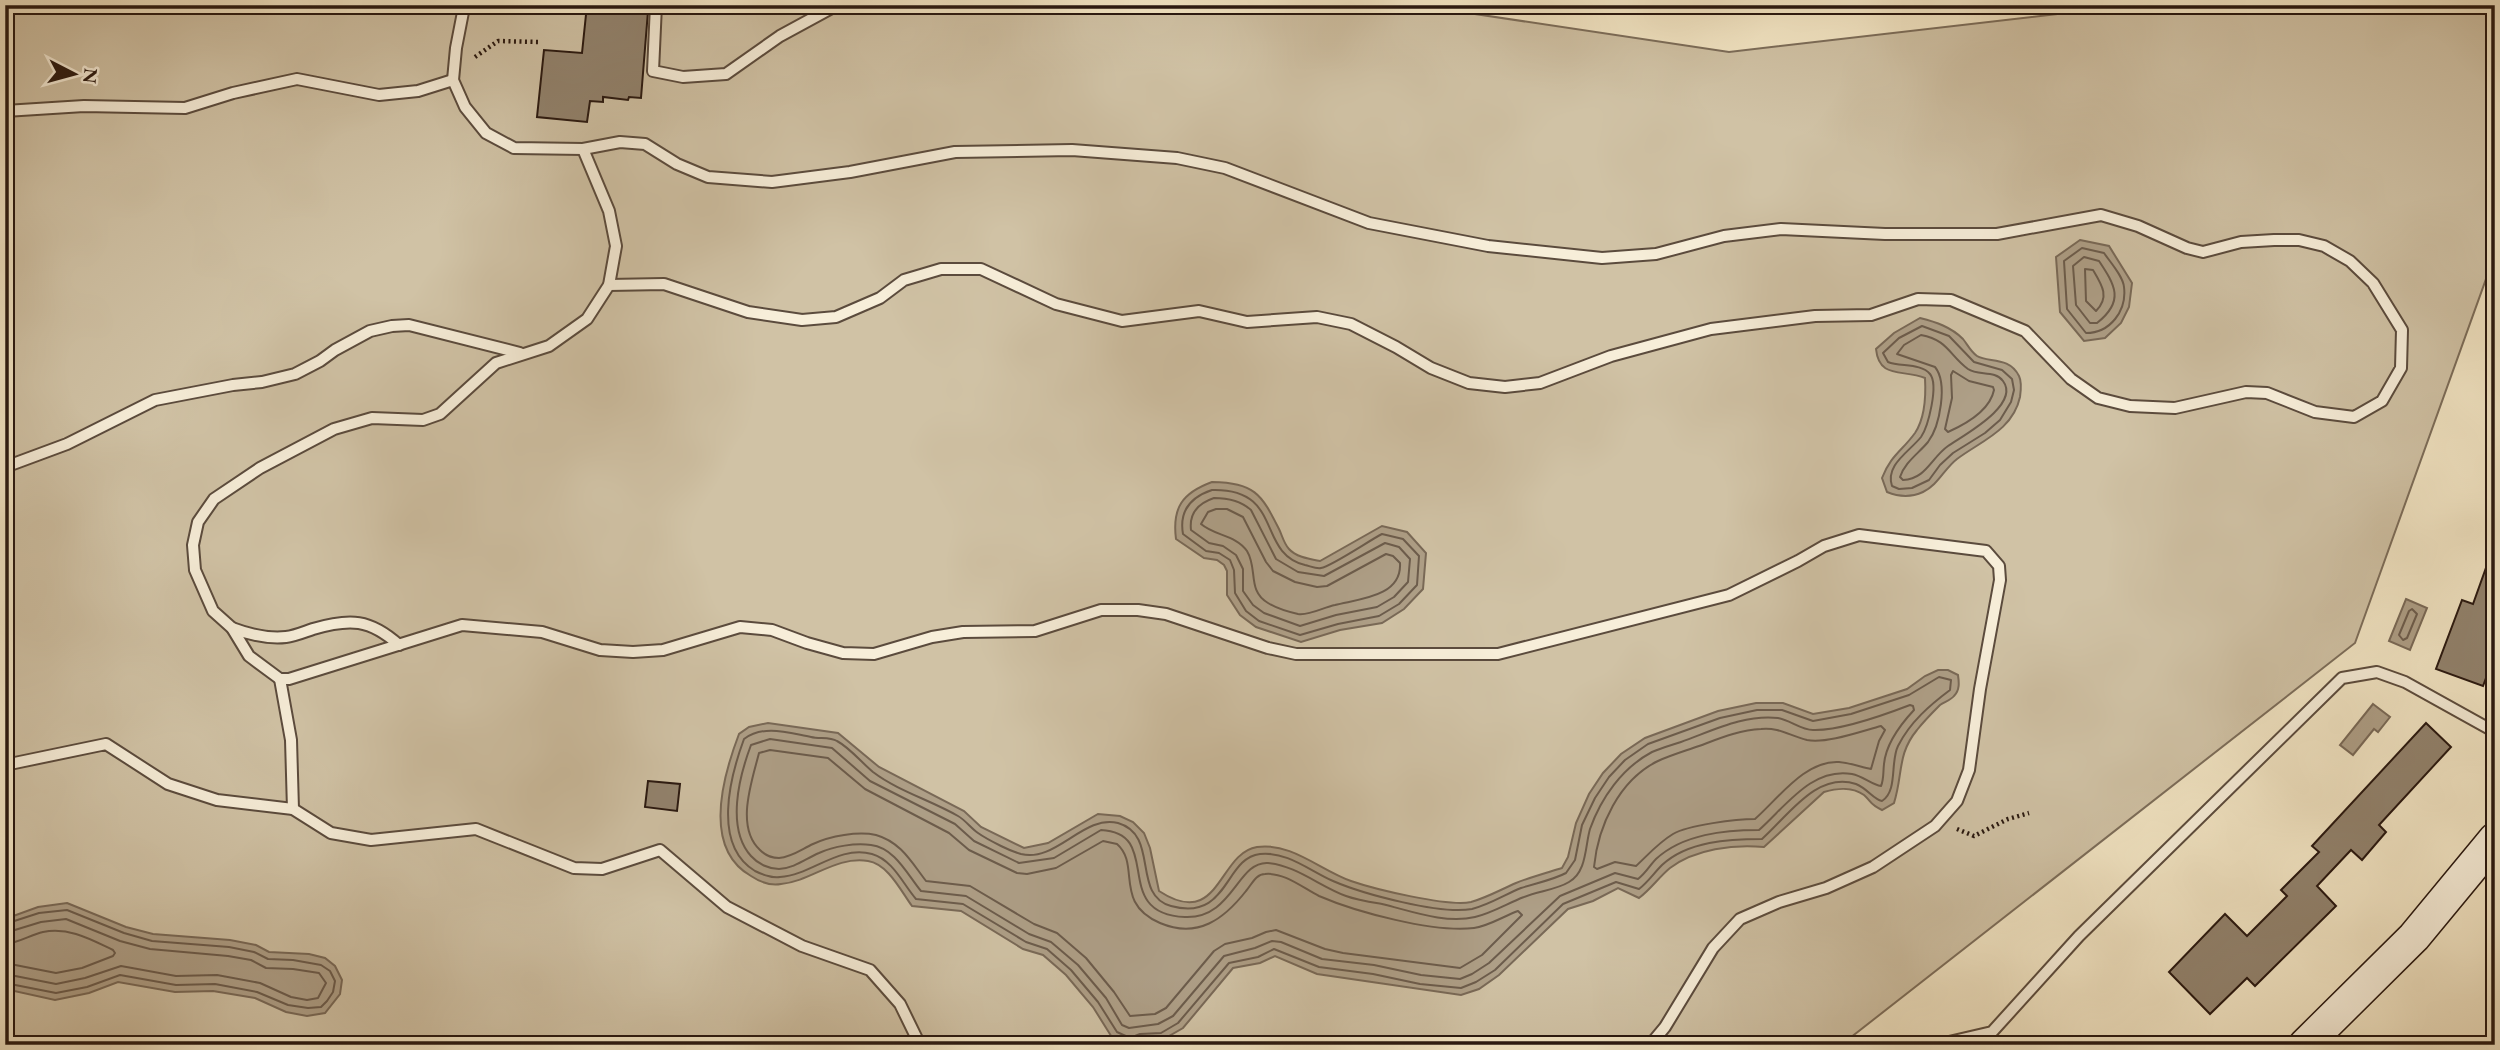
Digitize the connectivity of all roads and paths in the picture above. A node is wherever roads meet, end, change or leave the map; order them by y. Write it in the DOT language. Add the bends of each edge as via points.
graph roads {
  1 [pos="656,5"];
  2 [pos="836,5"];
  3 [pos="465,6"];
  4 [pos="539,42"];
  5 [pos="453,76"];
  6 [pos="5,111"];
  7 [pos="583,149"];
  8 [pos="609,285"];
  9 [pos="520,354"];
  10 [pos="5,467"];
  11 [pos="232,628"];
  12 [pos="399,645"];
  13 [pos="281,679"];
  14 [pos="2495,732"];
  15 [pos="5,765"];
  16 [pos="293,809"];
  17 [pos="2029,813"];
  18 [pos="1942,817"];
  19 [pos="2495,839"];
  20 [pos="919,1045"];
  21 [pos="1650,1045"];
  22 [pos="1936,1045"];
  23 [pos="2305,1045"];
  1 -- 2 [label="lane" via="653,71 684,77 726,74"];
  3 -- 5 [label="lane"];
  4 -- 5 [label="path" via="498,41"];
  5 -- 6 [label="lane" via="418,91 379,94 297,79 185,108 84,106"];
  5 -- 7 [label="lane" via="465,107 486,133 514,148"];
  7 -- 8 [label="lane" via="609,211 616,246"];
  7 -- 8 [label="lane" via="620,142 645,144 708,177 772,182 955,152 1073,150 1177,158 1225,168 1369,223 1488,246 1602,258 1656,254 1724,236 1781,229 1997,234 2101,215 2203,252 2241,242 2274,240 2324,246 2350,261 2373,283 2402,330 2401,368 2382,401 2354,416 2315,412 2267,393 2246,392 2175,408 2130,406 2098,398 2071,379 2025,331 1951,300 1918,299 1871,314 1711,329 1611,356 1540,383 1505,387 1469,383 1431,369 1350,324 1317,317 1247,322 1199,311 1122,321 1056,304 981,269 941,269 904,281 880,298 836,317 802,320 748,312 664,284"];
  8 -- 9 [label="lane" via="587,319 549,346"];
  9 -- 10 [label="lane" via="409,326 370,331 295,374 155,400 67,444"];
  9 -- 11 [label="lane" via="496,363 440,414 423,420 372,418 334,429 260,468 214,499 198,522 193,545 195,570 213,611"];
  11 -- 12 [label="lane" via="286,637 352,622 380,628"];
  11 -- 13 [label="lane" via="250,656"];
  12 -- 13 [label="lane"];
  12 -- 18 [label="lane" via="462,625 542,632 600,650 633,652 663,650 740,628 772,629 843,653 874,654 932,637 1035,631 1101,611 1139,610 1296,654 1499,654 1729,596 1824,546 1859,535 1986,551 1999,566 1969,769 1957,801"];
  13 -- 16 [label="lane"];
  14 -- 22 [label="lane" via="2405,682 2377,672 2342,678 2079,936 1992,1032"];
  15 -- 16 [label="lane" via="106,744 168,784 217,800"];
  16 -- 20 [label="lane" via="331,832 371,839 476,829 575,868 602,869 660,850 727,907 802,946 870,970 900,1004"];
  17 -- 18 [label="path" via="1974,836 1962,833"];
  18 -- 21 [label="lane" via="1873,867 1740,919 1713,948"];
  19 -- 23 [label="main road" via="2414,937"];
}
